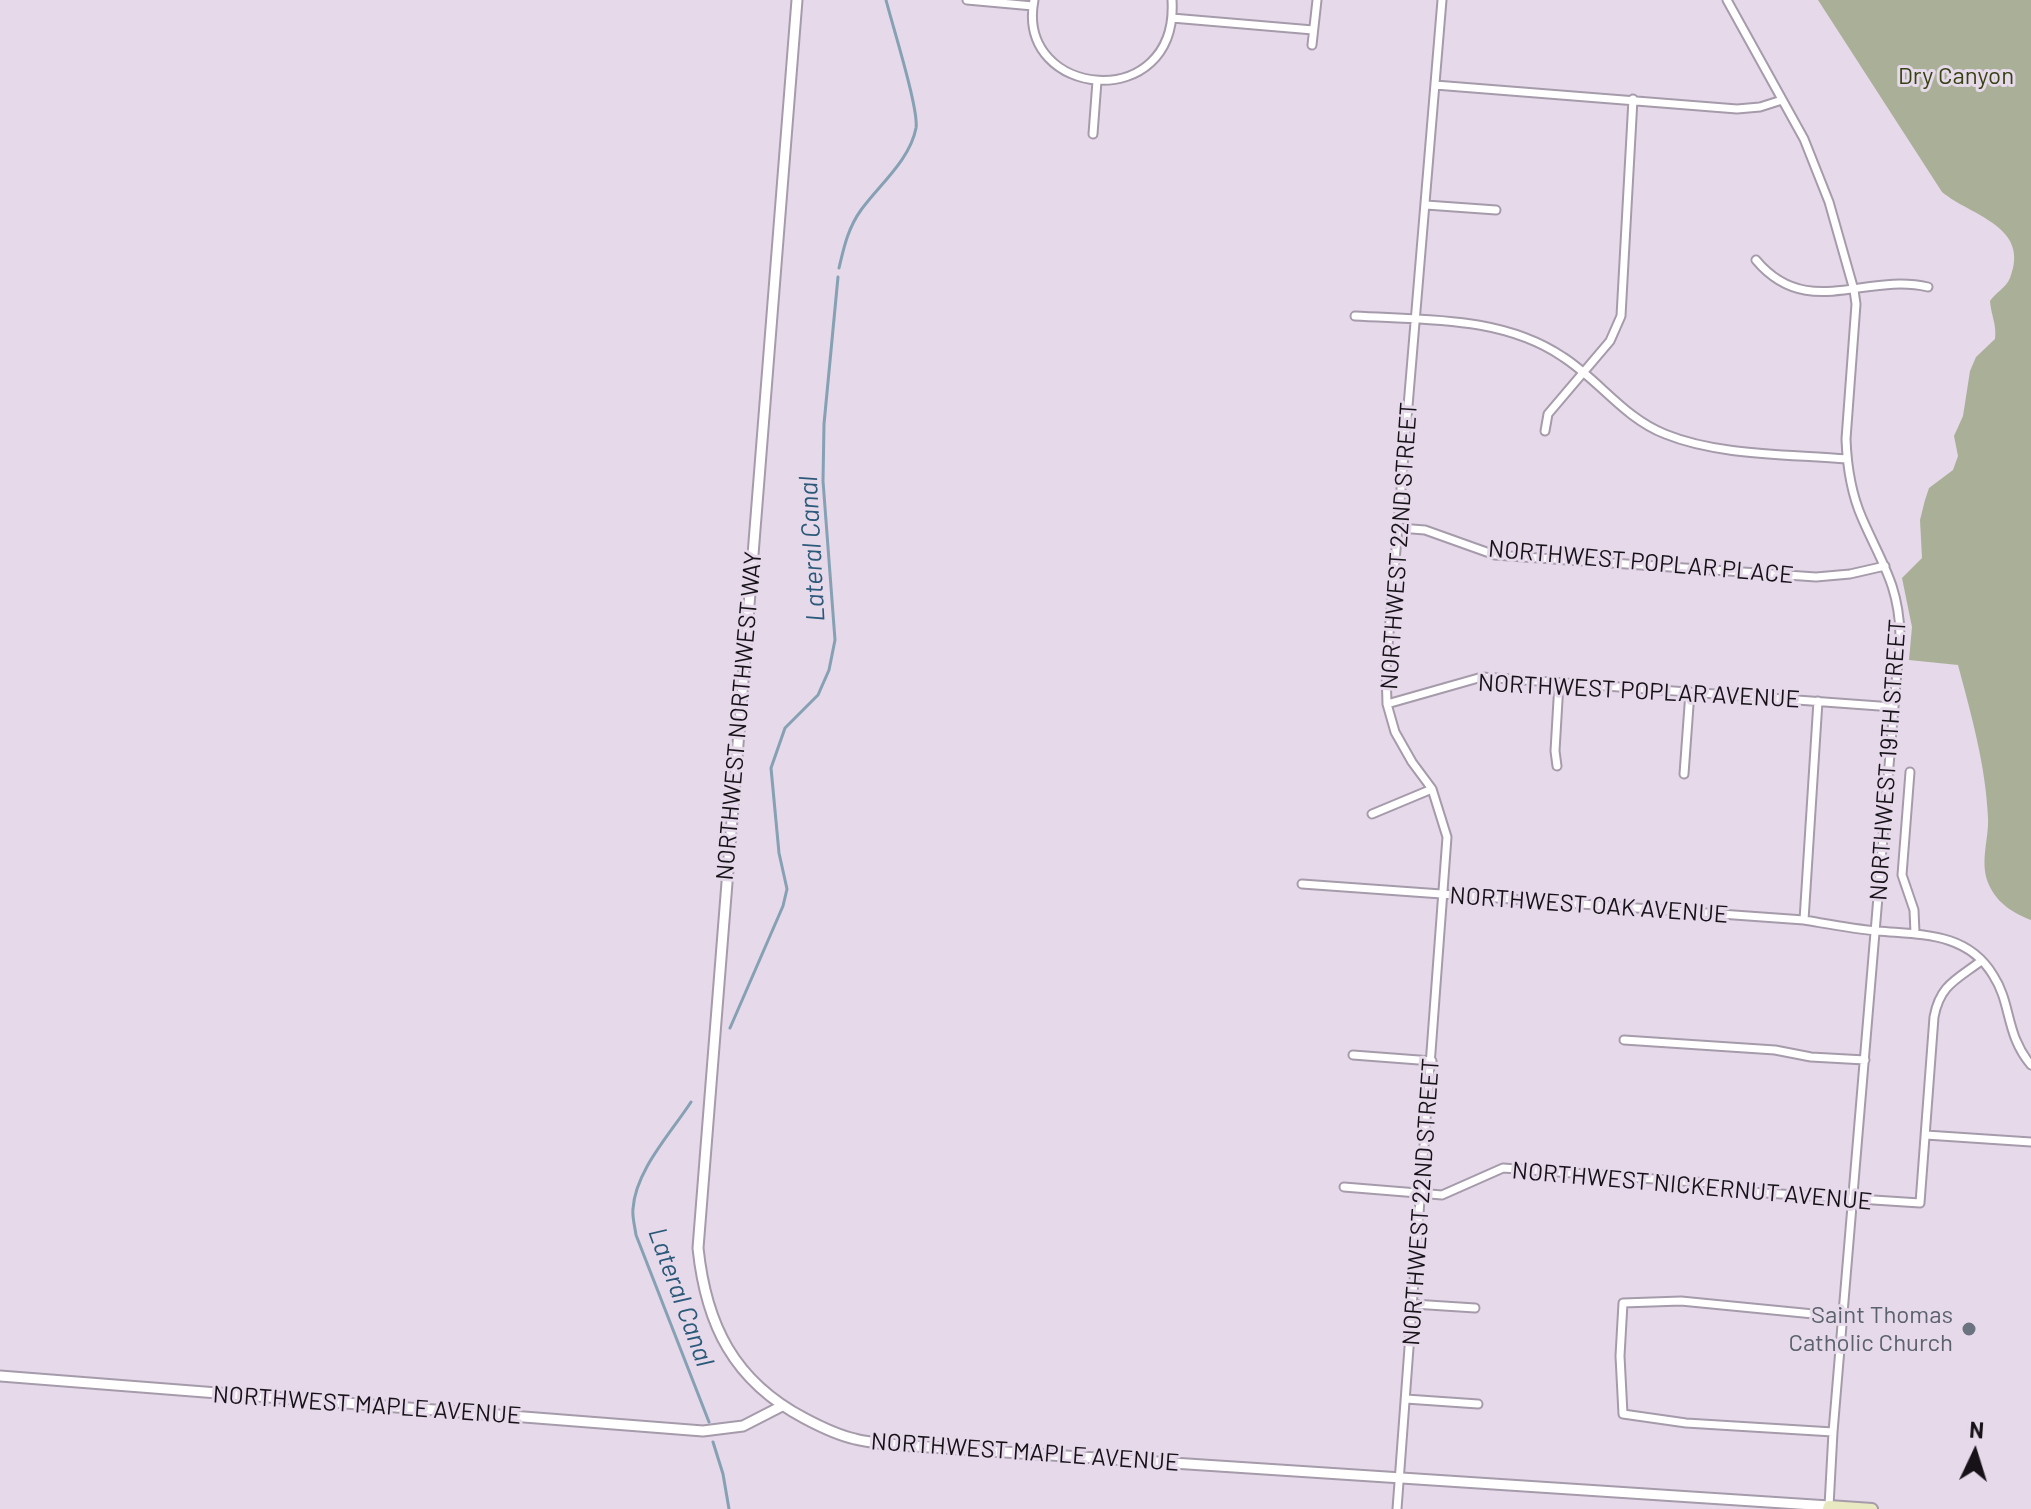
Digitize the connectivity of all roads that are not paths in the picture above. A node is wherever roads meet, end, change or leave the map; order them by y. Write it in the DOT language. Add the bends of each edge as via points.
graph roads {
  1 [pos="797,0"];
  2 [pos="967,0"];
  3 [pos="1172,0"];
  4 [pos="1317,0"];
  5 [pos="1442,0"];
  6 [pos="1727,0"];
  7 [pos="1033,3"];
  8 [pos="1172,18"];
  9 [pos="1313,30"];
  10 [pos="1312,45"];
  11 [pos="1097,81"];
  12 [pos="1435,85"];
  13 [pos="1633,99"];
  14 [pos="1782,100"];
  15 [pos="1093,134"];
  16 [pos="1426,205"];
  17 [pos="1496,210"];
  18 [pos="1756,260"];
  19 [pos="1928,287"];
  20 [pos="1854,290"];
  21 [pos="1355,316"];
  22 [pos="1415,320"];
  23 [pos="1584,374"];
  24 [pos="1545,431"];
  25 [pos="1847,459"];
  26 [pos="1399,528"];
  27 [pos="1885,566"];
  28 [pos="1559,683"];
  29 [pos="1690,692"];
  30 [pos="1818,701"];
  31 [pos="1387,704"];
  32 [pos="1893,707"];
  33 [pos="1557,766"];
  34 [pos="1910,772"];
  35 [pos="1684,774"];
  36 [pos="1432,789"];
  37 [pos="1372,814"];
  38 [pos="1302,884"];
  39 [pos="1445,896"];
  40 [pos="1804,920"];
  41 [pos="1876,931"];
  42 [pos="1915,933"];
  43 [pos="1981,961"];
  44 [pos="1624,1040"];
  45 [pos="1353,1055"];
  46 [pos="1865,1060"];
  47 [pos="1432,1061"];
  48 [pos="2031,1065"];
  49 [pos="1926,1135"];
  50 [pos="2031,1142"];
  51 [pos="1344,1187"];
  52 [pos="1421,1193"];
  53 [pos="1853,1199"];
  54 [pos="1413,1304"];
  55 [pos="1475,1308"];
  56 [pos="1844,1317"];
  57 [pos="0,1376"];
  58 [pos="1406,1399"];
  59 [pos="1478,1404"];
  60 [pos="782,1406"];
  61 [pos="1833,1432"];
  62 [pos="1400,1480"];
  63 [pos="1828,1508"];
  64 [pos="1397,1509"];
  65 [pos="1872,1509"];
  1 -- 60 [label="street, NORTHWEST NORTHWEST WAY" via="698,1248 701,1281 721,1338 737,1365"];
  2 -- 7 [label="street"];
  3 -- 8 [label="street"];
  4 -- 9 [label="street"];
  5 -- 12 [label="street, NORTHWEST 22ND STREET"];
  6 -- 14 [label="street, NORTHWEST 19TH STREET"];
  7 -- 11 [label="street" via="1036,35 1047,56 1066,72"];
  8 -- 9 [label="street"];
  8 -- 11 [label="street" via="1166,43 1153,61 1136,74"];
  9 -- 10 [label="street"];
  11 -- 15 [label="street"];
  12 -- 13 [label="street"];
  12 -- 16 [label="street, NORTHWEST 22ND STREET"];
  13 -- 14 [label="street" via="1737,109"];
  13 -- 23 [label="street" via="1621,316 1610,341"];
  14 -- 20 [label="street, NORTHWEST 19TH STREET" via="1817,170"];
  16 -- 17 [label="street"];
  16 -- 22 [label="street, NORTHWEST 22ND STREET"];
  18 -- 20 [label="street" via="1766,272 1804,292"];
  19 -- 20 [label="street" via="1886,283"];
  20 -- 25 [label="street, NORTHWEST 19TH STREET"];
  21 -- 22 [label="street"];
  22 -- 23 [label="street" via="1510,332 1564,357"];
  22 -- 26 [label="street, NORTHWEST 22ND STREET"];
  23 -- 24 [label="street" via="1548,414"];
  23 -- 25 [label="street" via="1663,434 1719,448"];
  25 -- 27 [label="street, NORTHWEST 19TH STREET" via="1861,516"];
  26 -- 27 [label="street, NORTHWEST POPLAR PLACE" via="1425,530 1495,555 1816,577"];
  26 -- 31 [label="street, NORTHWEST 22ND STREET"];
  27 -- 32 [label="street, NORTHWEST 19TH STREET" via="1899,610"];
  28 -- 29 [label="street, NORTHWEST POPLAR AVENUE"];
  28 -- 31 [label="street, NORTHWEST POPLAR AVENUE" via="1482,677"];
  28 -- 33 [label="street"];
  29 -- 30 [label="street, NORTHWEST POPLAR AVENUE"];
  29 -- 35 [label="street"];
  30 -- 32 [label="street, NORTHWEST POPLAR AVENUE"];
  30 -- 40 [label="street"];
  31 -- 36 [label="street, NORTHWEST 22ND STREET" via="1395,732"];
  32 -- 41 [label="street, NORTHWEST 19TH STREET"];
  34 -- 42 [label="street" via="1902,875 1914,910"];
  36 -- 37 [label="street"];
  36 -- 39 [label="street, NORTHWEST 22ND STREET" via="1447,837"];
  38 -- 39 [label="street, NORTHWEST OAK AVENUE"];
  39 -- 40 [label="street, NORTHWEST OAK AVENUE"];
  39 -- 47 [label="street, NORTHWEST 22ND STREET"];
  40 -- 41 [label="street, NORTHWEST OAK AVENUE"];
  41 -- 42 [label="street, NORTHWEST OAK AVENUE"];
  41 -- 46 [label="street, NORTHWEST 19TH STREET"];
  42 -- 43 [label="street, NORTHWEST OAK AVENUE" via="1960,943"];
  43 -- 48 [label="street" via="1999,986 2013,1037"];
  43 -- 49 [label="street" via="1938,998"];
  44 -- 46 [label="street"];
  45 -- 47 [label="street"];
  46 -- 53 [label="street, NORTHWEST 19TH STREET"];
  47 -- 52 [label="street, NORTHWEST 22ND STREET"];
  49 -- 50 [label="street"];
  49 -- 53 [label="street, NORTHWEST NICKERNUT AVENUE" via="1920,1203"];
  51 -- 52 [label="street, NORTHWEST NICKERNUT AVENUE"];
  52 -- 53 [label="street, NORTHWEST NICKERNUT AVENUE" via="1442,1195 1503,1168"];
  52 -- 54 [label="street, NORTHWEST 22ND STREET"];
  53 -- 56 [label="street, NORTHWEST 19TH STREET"];
  54 -- 55 [label="street"];
  54 -- 58 [label="street, NORTHWEST 22ND STREET"];
  56 -- 61 [label="street, NORTHWEST 19TH STREET"];
  56 -- 61 [label="street" via="1681,1301 1623,1303 1623,1414"];
  57 -- 60 [label="street, NORTHWEST MAPLE AVENUE" via="703,1431 743,1426"];
  58 -- 59 [label="street"];
  58 -- 62 [label="street, NORTHWEST 22ND STREET"];
  60 -- 62 [label="street, NORTHWEST MAPLE AVENUE" via="855,1439 898,1445"];
  61 -- 63 [label="street, NORTHWEST 19TH STREET"];
  62 -- 63 [label="street, NORTHWEST MAPLE AVENUE"];
  62 -- 64 [label="street, NORTHWEST 22ND STREET"];
  63 -- 65 [label="main road, NORTHWEST MAPLE AVENUE"];
}
